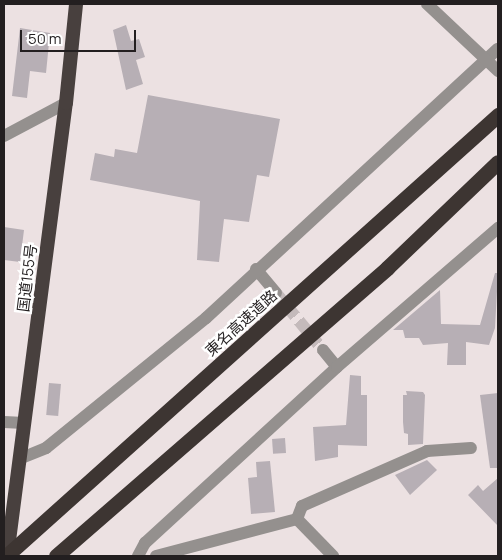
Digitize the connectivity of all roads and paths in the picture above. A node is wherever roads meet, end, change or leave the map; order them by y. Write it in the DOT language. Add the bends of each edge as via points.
graph roads {
  1 [pos="76,4"];
  2 [pos="427,4"];
  3 [pos="498,49"];
  4 [pos="486,60"];
  5 [pos="498,71"];
  6 [pos="66,103"];
  7 [pos="498,115"];
  8 [pos="4,136"];
  9 [pos="498,162"];
  10 [pos="498,228"];
  11 [pos="256,269"];
  12 [pos="276,293"];
  13 [pos="323,350"];
  14 [pos="337,367"];
  15 [pos="4,422"];
  16 [pos="24,423"];
  17 [pos="472,448"];
  18 [pos="19,459"];
  19 [pos="8,509"];
  20 [pos="107,510"];
  21 [pos="297,519"];
  22 [pos="6,556"];
  23 [pos="56,556"];
  24 [pos="61,556"];
  25 [pos="138,556"];
  26 [pos="156,556"];
  27 [pos="333,556"];
  1 -- 6 [label="highway, 国道155号"];
  2 -- 4 [label="street"];
  3 -- 4 [label="street"];
  4 -- 5 [label="street"];
  4 -- 11 [label="street"];
  6 -- 8 [label="street"];
  6 -- 16 [label="highway, 国道155号"];
  7 -- 22 [label="highway, 東名高速道路" via="79,494"];
  9 -- 20 [label="highway" via="387,268"];
  10 -- 14 [label="street"];
  11 -- 12 [label="street"];
  11 -- 18 [label="street" via="206,318 46,448"];
  13 -- 14 [label="street"];
  14 -- 25 [label="street" via="145,543"];
  15 -- 16 [label="street"];
  16 -- 18 [label="highway, 国道155号"];
  17 -- 21 [label="street" via="427,451 397,463 302,506"];
  18 -- 19 [label="highway, 国道155号"];
  19 -- 22 [label="highway, 国道155号"];
  20 -- 23 [label="highway"];
  20 -- 24 [label="highway"];
  21 -- 26 [label="street"];
  21 -- 27 [label="street"];
}
